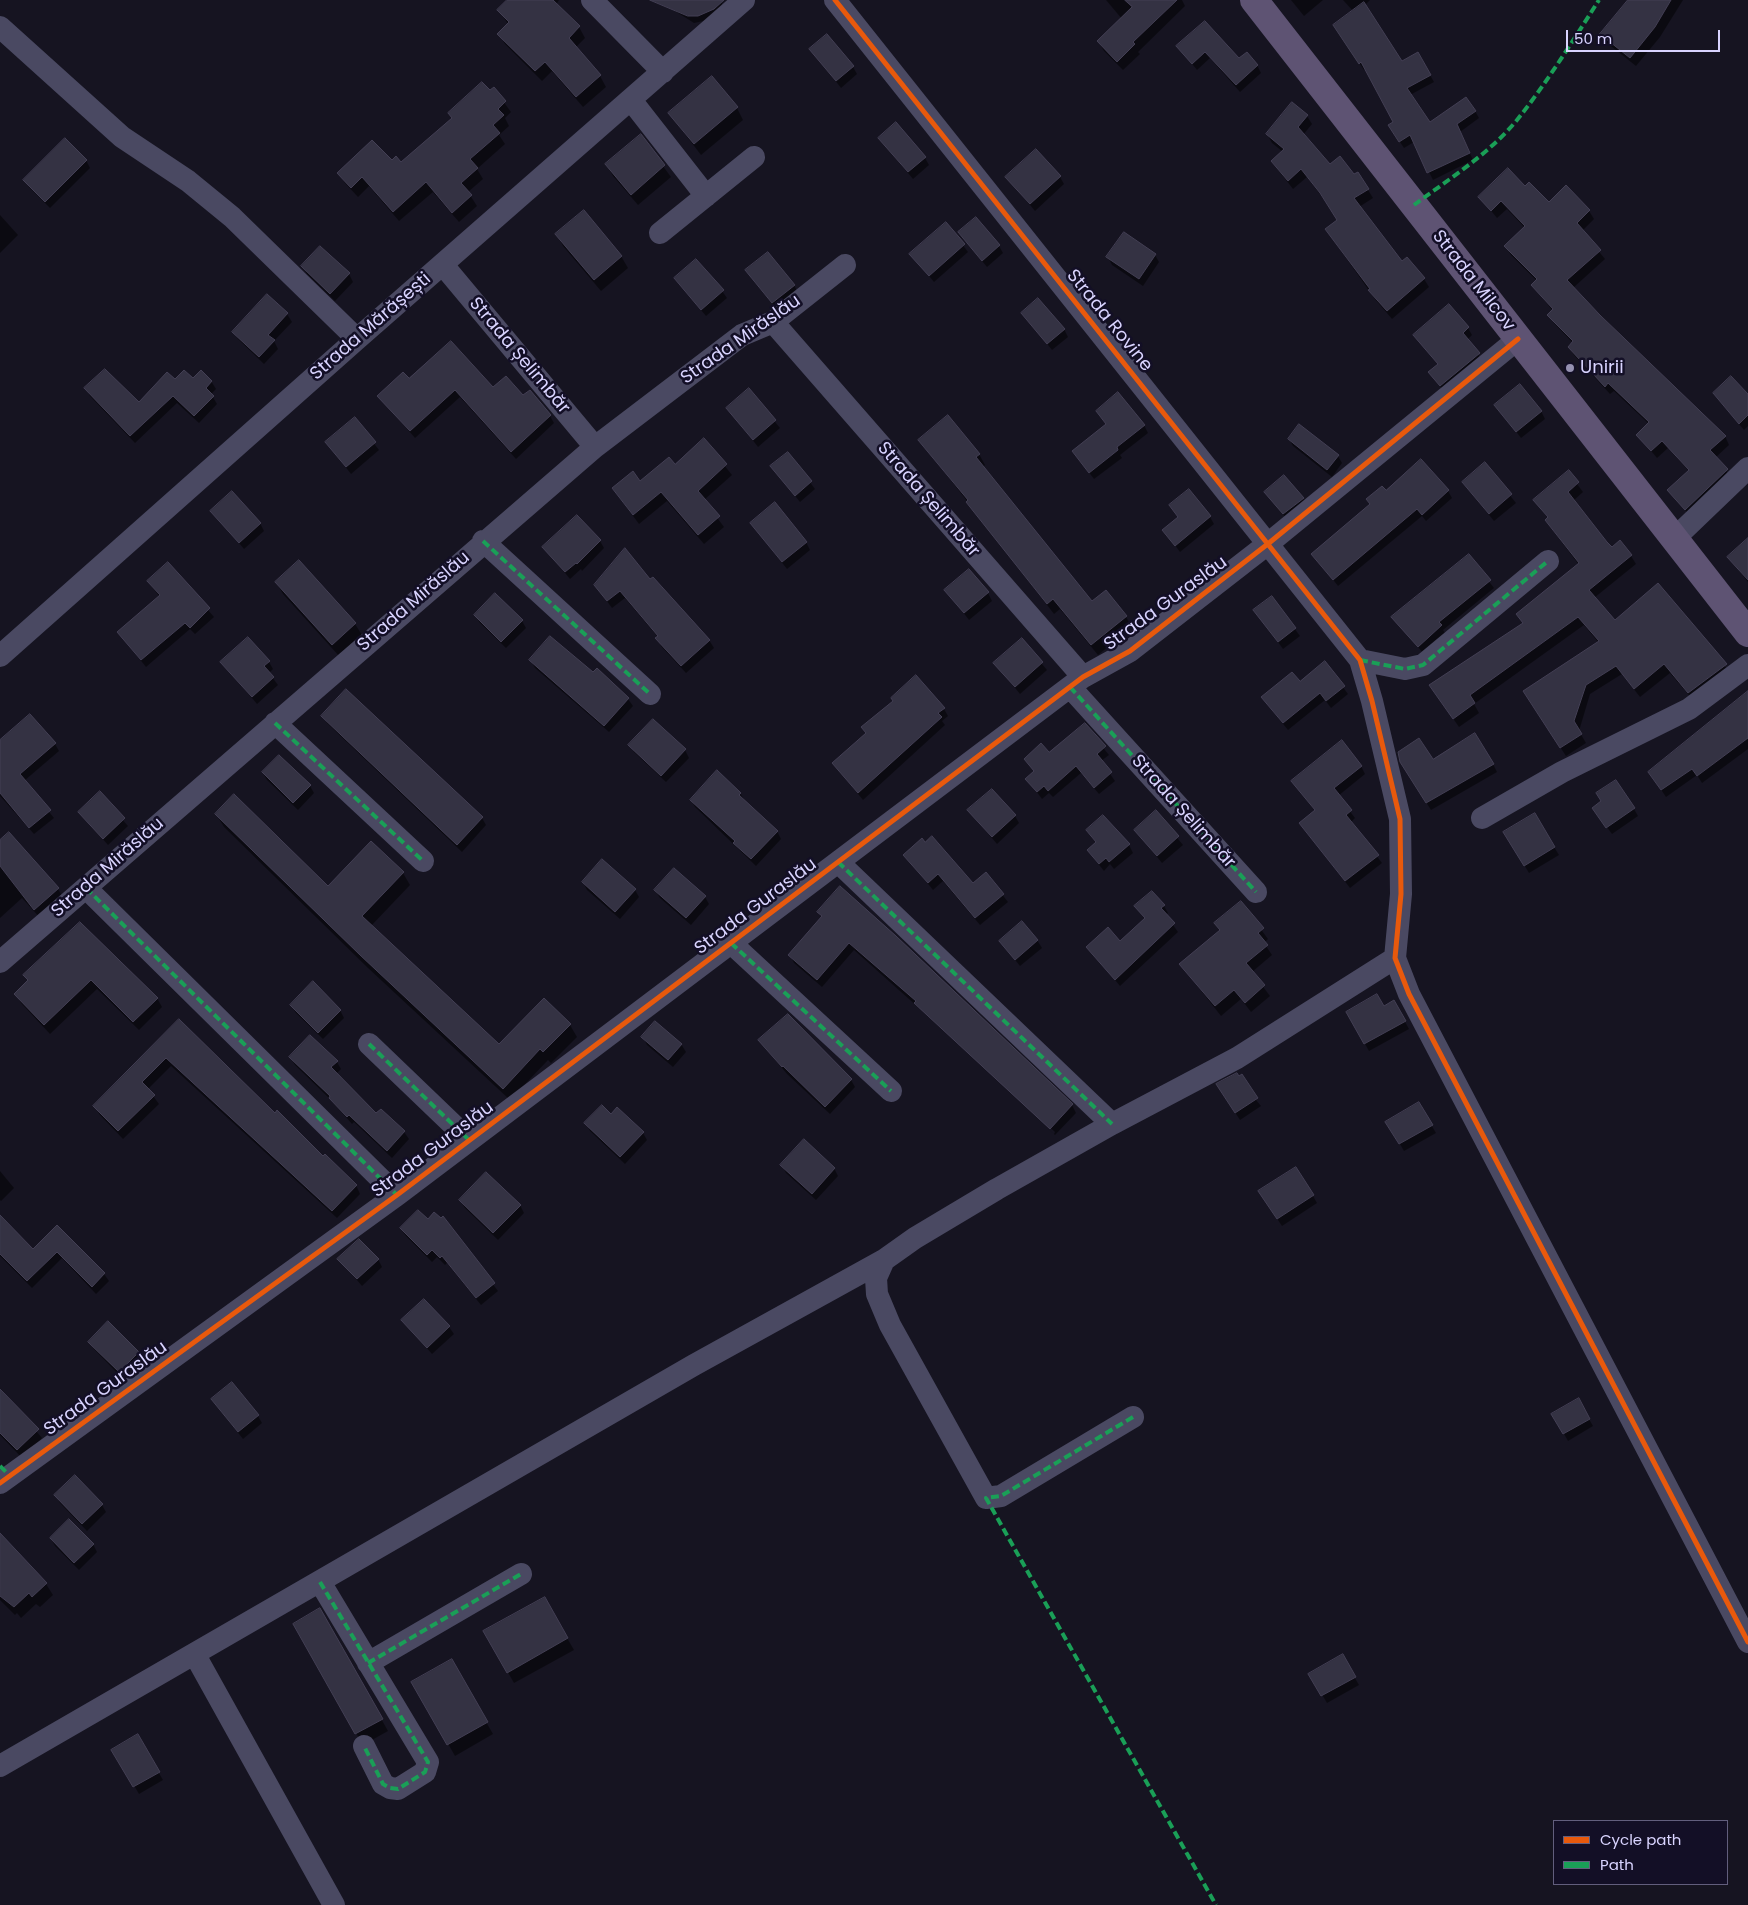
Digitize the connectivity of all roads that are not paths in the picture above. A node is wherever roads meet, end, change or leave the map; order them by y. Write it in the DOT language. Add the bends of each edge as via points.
graph roads {
  1 [pos="592,0"];
  2 [pos="744,0"];
  3 [pos="835,0"];
  4 [pos="1254,0"];
  5 [pos="0,27"];
  6 [pos="663,72"];
  7 [pos="631,100"];
  8 [pos="754,157"];
  9 [pos="706,196"];
  10 [pos="660,233"];
  11 [pos="444,265"];
  12 [pos="845,265"];
  13 [pos="773,322"];
  14 [pos="357,339"];
  15 [pos="1518,339"];
  16 [pos="595,447"];
  17 [pos="1748,468"];
  18 [pos="1675,538"];
  19 [pos="483,541"];
  20 [pos="1269,543"];
  21 [pos="1548,561"];
  22 [pos="1748,633"];
  23 [pos="0,656"];
  24 [pos="1360,660"];
  25 [pos="1748,664"];
  26 [pos="1076,682"];
  27 [pos="650,694"];
  28 [pos="275,723"];
  29 [pos="1482,818"];
  30 [pos="423,861"];
  31 [pos="838,862"];
  32 [pos="86,888"];
  33 [pos="1256,892"];
  34 [pos="731,944"];
  35 [pos="1395,958"];
  36 [pos="0,962"];
  37 [pos="369,1044"];
  38 [pos="891,1091"];
  39 [pos="1112,1124"];
  40 [pos="469,1140"];
  41 [pos="397,1195"];
  42 [pos="884,1260"];
  43 [pos="1133,1416"];
  44 [pos="3,1475"];
  45 [pos="521,1574"];
  46 [pos="320,1582"];
  47 [pos="1748,1642"];
  48 [pos="194,1655"];
  49 [pos="368,1662"];
  50 [pos="364,1746"];
  51 [pos="0,1766"];
  52 [pos="334,1905"];
  1 -- 6 [label="street"];
  2 -- 6 [label="street, Strada Mărășești"];
  3 -- 20 [label="street, Strada Rovine"];
  4 -- 15 [label="main road, Strada Milcov"];
  5 -- 14 [label="street" via="122,137 188,181 232,217"];
  6 -- 7 [label="street, Strada Mărășești"];
  7 -- 9 [label="street"];
  7 -- 11 [label="street, Strada Mărășești"];
  8 -- 9 [label="street"];
  9 -- 10 [label="street"];
  11 -- 14 [label="street, Strada Mărășești"];
  11 -- 16 [label="street, Strada Șelimbăr"];
  12 -- 13 [label="street, Strada Mirăslău"];
  13 -- 16 [label="street, Strada Mirăslău" via="742,335"];
  13 -- 26 [label="street, Strada Șelimbăr"];
  14 -- 23 [label="street, Strada Mărășești"];
  15 -- 18 [label="main road, Strada Milcov"];
  15 -- 20 [label="street, Strada Guraslău"];
  16 -- 19 [label="street, Strada Mirăslău"];
  17 -- 18 [label="street"];
  18 -- 22 [label="main road, Strada Milcov"];
  19 -- 27 [label="street"];
  19 -- 28 [label="street, Strada Mirăslău"];
  20 -- 24 [label="street, Strada Rovine"];
  20 -- 26 [label="street, Strada Guraslău" via="1130,652"];
  21 -- 24 [label="street" via="1423,665 1406,669"];
  24 -- 35 [label="street" via="1400,819 1401,894"];
  25 -- 29 [label="street" via="1689,709 1562,772"];
  26 -- 31 [label="street, Strada Guraslău"];
  26 -- 33 [label="street, Strada Șelimbăr"];
  28 -- 30 [label="street"];
  28 -- 32 [label="street, Strada Mirăslău"];
  31 -- 34 [label="street, Strada Guraslău"];
  31 -- 39 [label="street"];
  32 -- 36 [label="street, Strada Mirăslău"];
  32 -- 41 [label="street"];
  34 -- 38 [label="street"];
  34 -- 40 [label="street, Strada Guraslău"];
  35 -- 39 [label="street" via="1238,1058"];
  35 -- 47 [label="street" via="1434,1044"];
  37 -- 40 [label="street"];
  39 -- 42 [label="street" via="945,1220"];
  40 -- 41 [label="street, Strada Guraslău"];
  41 -- 44 [label="street, Strada Guraslău"];
  42 -- 43 [label="street" via="876,1278 877,1294 890,1324 986,1498 1001,1496"];
  42 -- 46 [label="street" via="694,1365"];
  45 -- 49 [label="street"];
  46 -- 48 [label="street"];
  46 -- 49 [label="street"];
  48 -- 51 [label="street"];
  48 -- 52 [label="street"];
  49 -- 50 [label="street" via="428,1762 424,1772 398,1789 390,1788 383,1784"];
}
